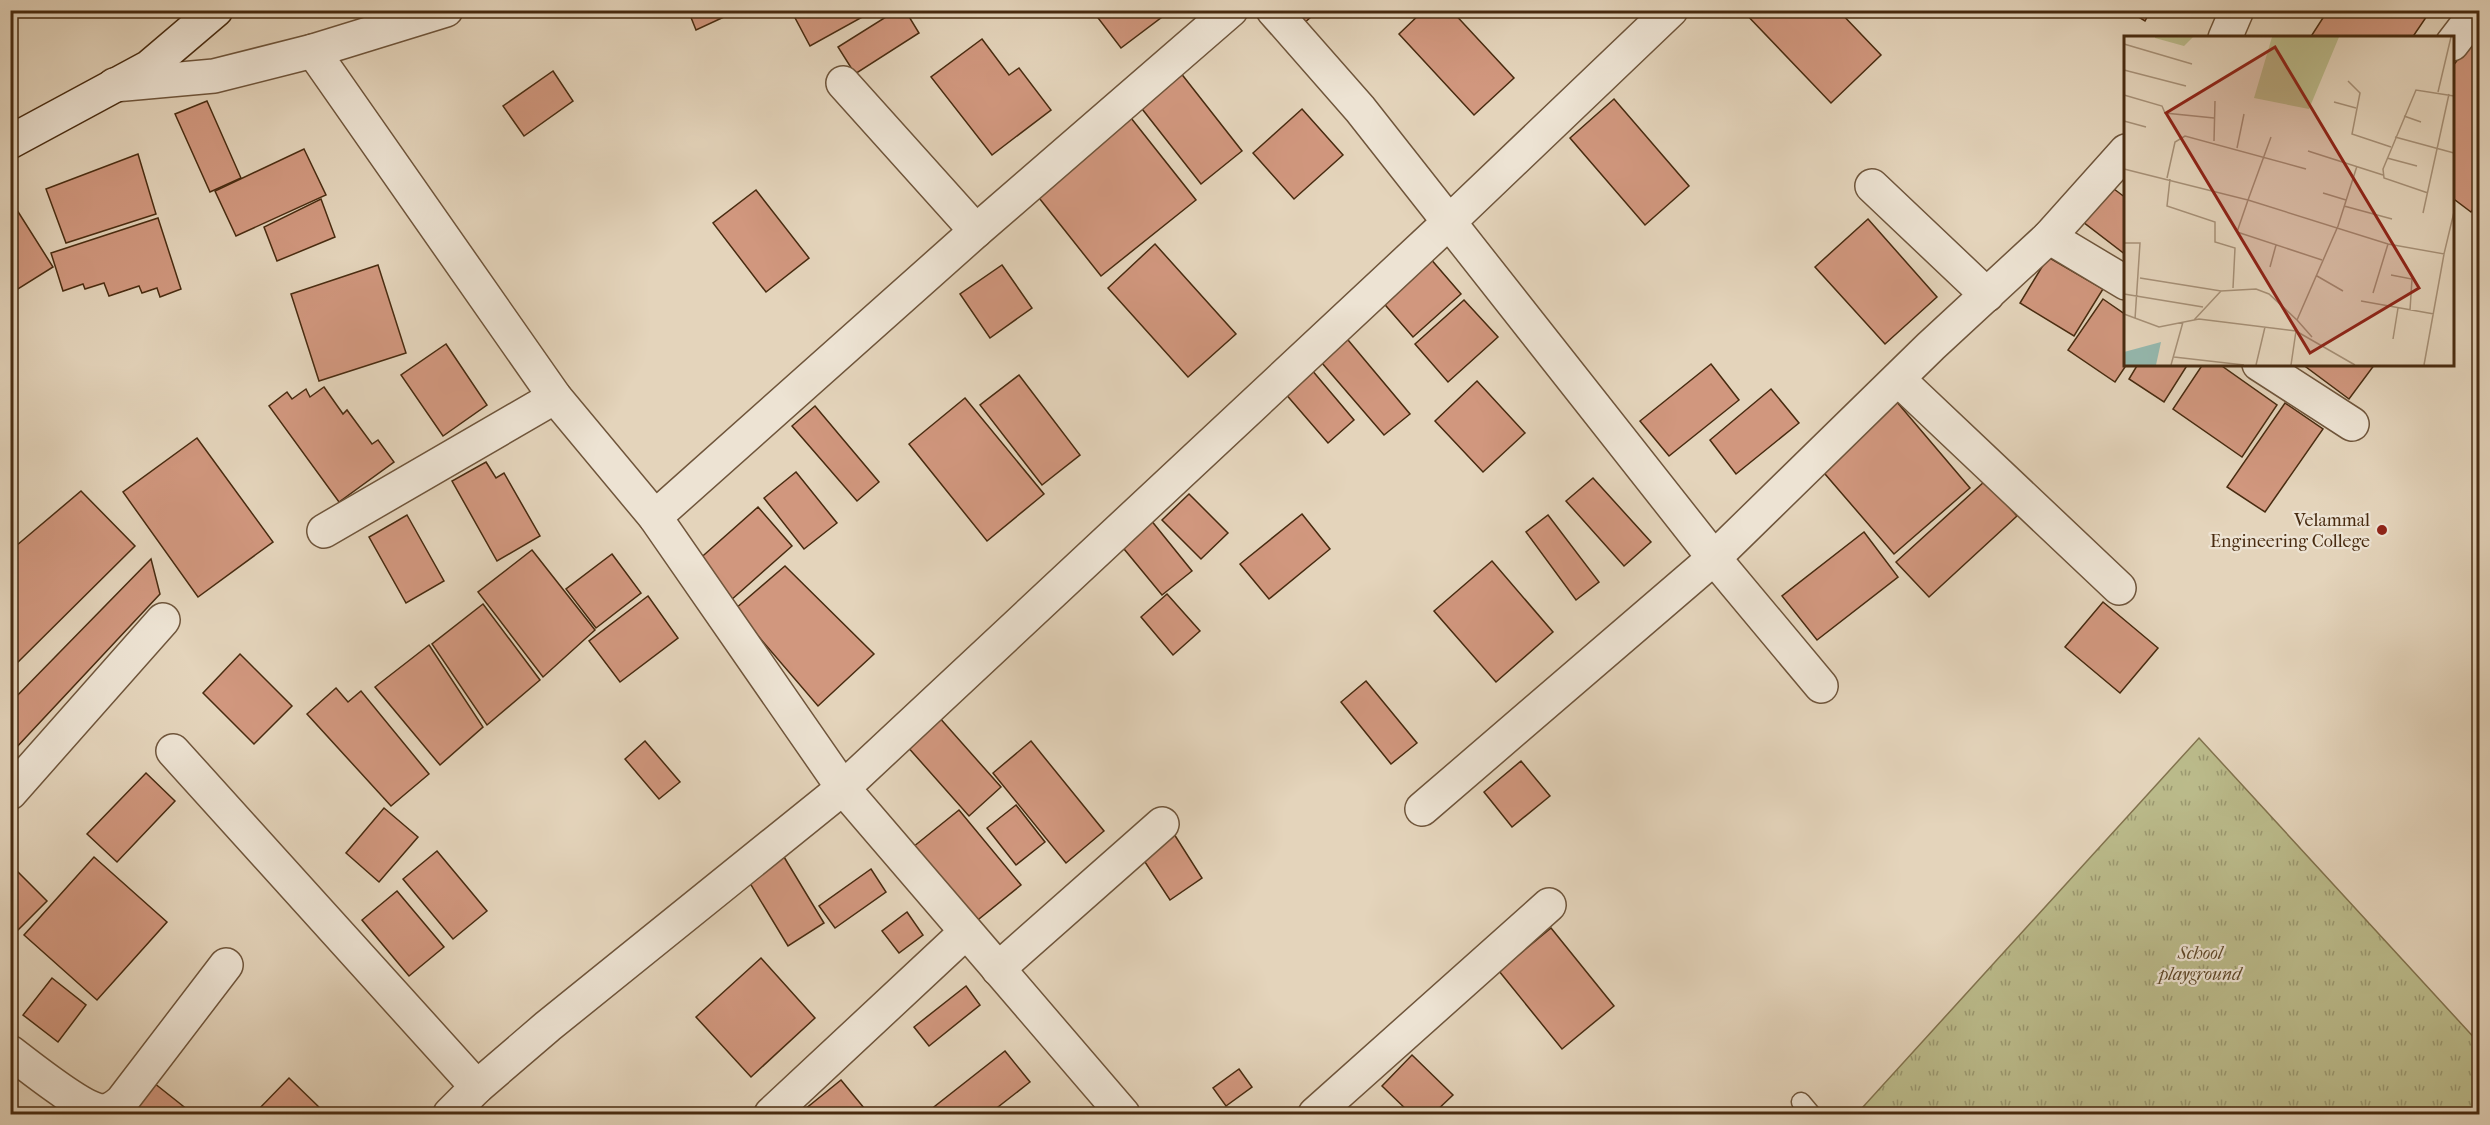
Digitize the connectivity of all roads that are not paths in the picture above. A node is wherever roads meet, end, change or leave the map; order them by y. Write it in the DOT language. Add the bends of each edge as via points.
graph roads {
  1 [pos="216,10"];
  2 [pos="446,10"];
  3 [pos="1232,10"];
  4 [pos="1273,10"];
  5 [pos="1671,10"];
  6 [pos="2237,10"];
  7 [pos="2478,10"];
  8 [pos="2226,36"];
  9 [pos="2454,41"];
  10 [pos="313,51"];
  11 [pos="843,83"];
  12 [pos="114,85"];
  13 [pos="10,142"];
  14 [pos="2124,153"];
  15 [pos="1872,186"];
  16 [pos="1449,222"];
  17 [pos="976,231"];
  18 [pos="2049,237"];
  19 [pos="2124,282"];
  20 [pos="1987,295"];
  21 [pos="2262,366"];
  22 [pos="1899,378"];
  23 [pos="555,397"];
  24 [pos="2352,424"];
  25 [pos="655,517"];
  26 [pos="324,531"];
  27 [pos="1714,558"];
  28 [pos="2119,588"];
  29 [pos="163,620"];
  30 [pos="1821,686"];
  31 [pos="173,751"];
  32 [pos="843,788"];
  33 [pos="10,793"];
  34 [pos="1422,809"];
  35 [pos="1162,824"];
  36 [pos="1549,905"];
  37 [pos="966,932"];
  38 [pos="226,965"];
  39 [pos="999,969"];
  40 [pos="10,1052"];
  41 [pos="477,1087"];
  42 [pos="450,1114"];
  43 [pos="771,1114"];
  44 [pos="1123,1114"];
  45 [pos="1314,1114"];
  1 -- 12 [label="street" via="150,67"];
  2 -- 10 [label="street"];
  3 -- 17 [label="street"];
  4 -- 16 [label="street" via="1360,110"];
  5 -- 16 [label="street"];
  6 -- 8 [label="street"];
  7 -- 9 [label="street"];
  10 -- 12 [label="street" via="214,76"];
  10 -- 23 [label="street"];
  11 -- 17 [label="street"];
  12 -- 13 [label="street"];
  14 -- 18 [label="street"];
  15 -- 20 [label="street"];
  16 -- 27 [label="street"];
  16 -- 32 [label="street"];
  17 -- 25 [label="street"];
  18 -- 19 [label="street"];
  18 -- 20 [label="street"];
  20 -- 22 [label="street"];
  21 -- 24 [label="street"];
  22 -- 27 [label="street"];
  22 -- 28 [label="street"];
  23 -- 25 [label="street"];
  23 -- 26 [label="street"];
  25 -- 32 [label="street"];
  27 -- 30 [label="street"];
  27 -- 34 [label="street"];
  29 -- 33 [label="street"];
  31 -- 41 [label="street"];
  32 -- 37 [label="street"];
  32 -- 41 [label="street"];
  35 -- 39 [label="street"];
  36 -- 45 [label="street"];
  37 -- 39 [label="street"];
  37 -- 43 [label="street"];
  38 -- 40 [label="street" via="122,1101 110,1110 100,1111 82,1103"];
  39 -- 44 [label="street"];
  41 -- 42 [label="street"];
}
